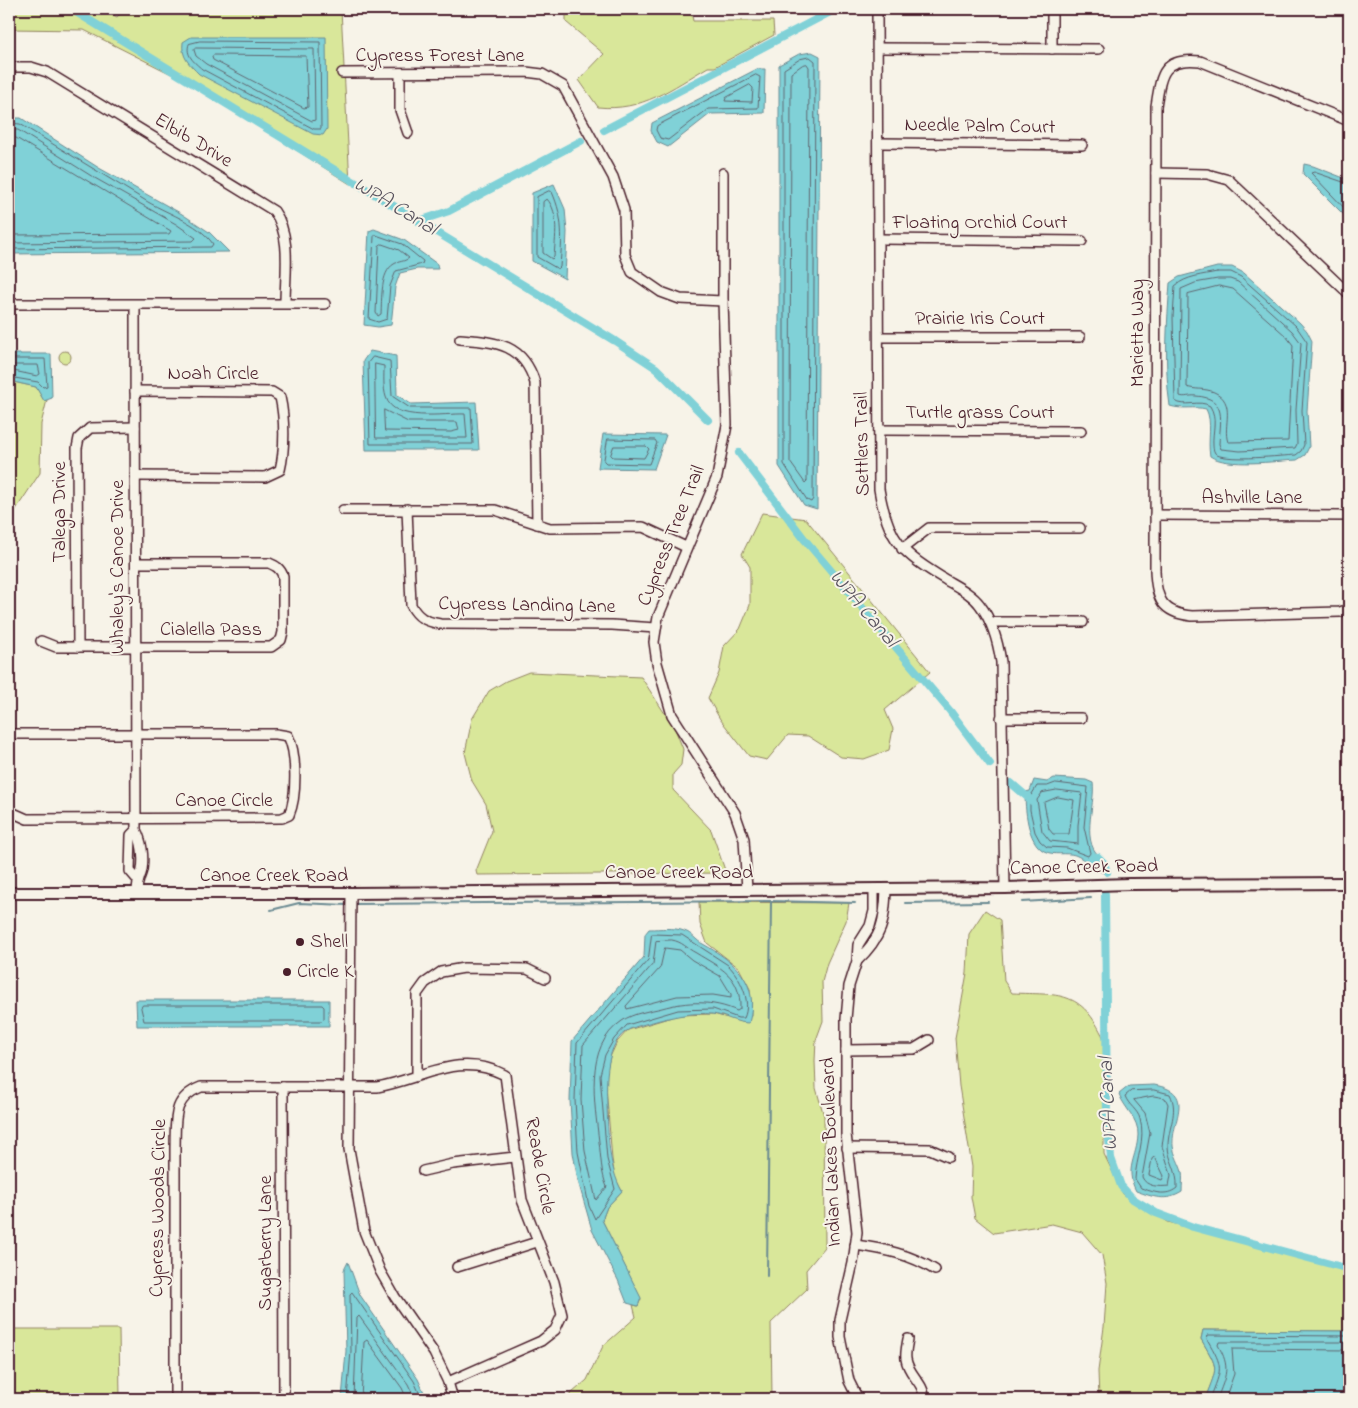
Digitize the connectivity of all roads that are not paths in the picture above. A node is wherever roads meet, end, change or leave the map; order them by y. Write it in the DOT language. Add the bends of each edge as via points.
graph roads {
  1 [pos="878,9"];
  2 [pos="1052,9"];
  3 [pos="879,48"];
  4 [pos="1052,49"];
  5 [pos="1100,49"];
  6 [pos="9,67"];
  7 [pos="342,73"];
  8 [pos="400,73"];
  9 [pos="1349,121"];
  10 [pos="408,133"];
  11 [pos="878,143"];
  12 [pos="1082,145"];
  13 [pos="723,173"];
  14 [pos="1156,173"];
  15 [pos="879,239"];
  16 [pos="1082,241"];
  17 [pos="1349,294"];
  18 [pos="723,301"];
  19 [pos="285,303"];
  20 [pos="9,304"];
  21 [pos="325,304"];
  22 [pos="135,305"];
  23 [pos="879,337"];
  24 [pos="1080,337"];
  25 [pos="460,339"];
  26 [pos="135,391"];
  27 [pos="135,427"];
  28 [pos="879,430"];
  29 [pos="1081,431"];
  30 [pos="135,476"];
  31 [pos="407,509"];
  32 [pos="343,510"];
  33 [pos="1156,514"];
  34 [pos="1349,516"];
  35 [pos="537,524"];
  36 [pos="1080,528"];
  37 [pos="686,547"];
  38 [pos="902,549"];
  39 [pos="136,562"];
  40 [pos="1349,608"];
  41 [pos="990,622"];
  42 [pos="1083,622"];
  43 [pos="656,628"];
  44 [pos="41,641"];
  45 [pos="78,647"];
  46 [pos="136,647"];
  47 [pos="1002,718"];
  48 [pos="1081,718"];
  49 [pos="9,734"];
  50 [pos="136,734"];
  51 [pos="9,811"];
  52 [pos="136,819"];
  53 [pos="1349,883"];
  54 [pos="1005,888"];
  55 [pos="874,889"];
  56 [pos="886,889"];
  57 [pos="747,890"];
  58 [pos="9,893"];
  59 [pos="137,893"];
  60 [pos="351,894"];
  61 [pos="857,961"];
  62 [pos="545,978"];
  63 [pos="929,1040"];
  64 [pos="846,1050"];
  65 [pos="417,1075"];
  66 [pos="283,1087"];
  67 [pos="349,1088"];
  68 [pos="847,1148"];
  69 [pos="515,1157"];
  70 [pos="948,1157"];
  71 [pos="423,1171"];
  72 [pos="537,1242"];
  73 [pos="855,1245"];
  74 [pos="457,1267"];
  75 [pos="935,1270"];
  76 [pos="908,1339"];
  77 [pos="448,1382"];
  78 [pos="175,1399"];
  79 [pos="284,1399"];
  80 [pos="453,1399"];
  81 [pos="858,1399"];
  82 [pos="924,1399"];
  1 -- 3 [label="street, Settlers Trail"];
  2 -- 4 [label="street"];
  3 -- 4 [label="street"];
  3 -- 11 [label="street, Settlers Trail"];
  4 -- 5 [label="street"];
  6 -- 19 [label="street, Elbib Drive" via="31,67 46,72 274,211 284,234"];
  7 -- 8 [label="street, Cypress Forest Lane"];
  8 -- 10 [label="street" via="400,110"];
  8 -- 18 [label="street, Cypress Forest Lane" via="526,72 542,74 563,86 613,177 624,210 625,255 632,272 661,292 680,299"];
  9 -- 14 [label="street, Marietta Way" via="1200,61 1177,62 1164,69 1159,80"];
  11 -- 12 [label="street, Needle Palm Court"];
  11 -- 15 [label="street, Settlers Trail"];
  13 -- 18 [label="street, Cypress Tree Trail"];
  14 -- 17 [label="street" via="1207,174 1229,180"];
  14 -- 33 [label="street, Marietta Way"];
  15 -- 16 [label="street, Floating Orchid Court"];
  15 -- 23 [label="street, Settlers Trail"];
  18 -- 37 [label="street, Cypress Tree Trail" via="727,425 717,477"];
  19 -- 21 [label="street"];
  19 -- 22 [label="street"];
  20 -- 22 [label="street"];
  22 -- 26 [label="street, Whaley's Canoe Drive"];
  23 -- 24 [label="street, Prairie Iris Court"];
  23 -- 28 [label="street, Settlers Trail"];
  25 -- 35 [label="street" via="496,342 522,358 532,371 535,383"];
  26 -- 27 [label="street, Whaley's Canoe Drive"];
  26 -- 30 [label="street, Noah Circle" via="272,392 280,397 282,406 282,451 280,470 265,477"];
  27 -- 30 [label="street, Whaley's Canoe Drive"];
  27 -- 45 [label="street, Talega Drive" via="90,428 79,438"];
  28 -- 29 [label="street, Turtle grass Court"];
  28 -- 38 [label="street, Settlers Trail" via="879,489 883,514 891,535"];
  30 -- 39 [label="street, Whaley's Canoe Drive"];
  31 -- 32 [label="street"];
  31 -- 35 [label="street" via="495,510"];
  31 -- 43 [label="street, Cypress Landing Lane" via="411,604 424,620 440,624"];
  33 -- 34 [label="street, Ashville Lane"];
  33 -- 40 [label="street, Marietta Way" via="1156,587 1160,601 1180,615 1340,612"];
  35 -- 37 [label="street" via="550,528 642,527"];
  36 -- 38 [label="street" via="929,528"];
  37 -- 43 [label="street, Cypress Tree Trail"];
  38 -- 41 [label="street, Settlers Trail" via="980,604"];
  39 -- 46 [label="street, Whaley's Canoe Drive"];
  39 -- 46 [label="street, Cialella Pass" via="269,562 280,569 282,576 283,632 281,640 271,648"];
  41 -- 42 [label="street"];
  41 -- 47 [label="street, Settlers Trail" via="1002,662"];
  43 -- 57 [label="street, Cypress Tree Trail" via="657,663 672,715 735,813 744,839"];
  44 -- 45 [label="street, Cialella Pass" via="56,647"];
  45 -- 46 [label="street, Cialella Pass"];
  46 -- 50 [label="street, Whaley's Canoe Drive"];
  47 -- 48 [label="street"];
  47 -- 54 [label="street, Settlers Trail"];
  49 -- 50 [label="street, Canoe Circle"];
  50 -- 52 [label="street, Whaley's Canoe Drive"];
  50 -- 52 [label="street, Canoe Circle" via="276,734 288,736 294,746 294,804 289,815 282,818"];
  51 -- 52 [label="street, Canoe Circle" via="27,819"];
  52 -- 59 [label="street, Whaley's Canoe Drive" via="136,830 131,835 130,871 136,879"];
  53 -- 54 [label="main road, Canoe Creek Road" via="1086,884"];
  54 -- 56 [label="main road, Canoe Creek Road"];
  55 -- 56 [label="main road, Canoe Creek Road"];
  55 -- 57 [label="main road, Canoe Creek Road"];
  55 -- 61 [label="street, Indian Lakes Boulevard" via="874,911 870,926 858,945"];
  56 -- 61 [label="street, Indian Lakes Boulevard" via="882,927"];
  57 -- 60 [label="main road, Canoe Creek Road"];
  58 -- 59 [label="main road, Canoe Creek Road"];
  59 -- 60 [label="main road, Canoe Creek Road"];
  60 -- 67 [label="street"];
  61 -- 64 [label="street, Indian Lakes Boulevard" via="849,986"];
  62 -- 65 [label="street" via="527,969 464,968 441,972 425,983 417,994"];
  63 -- 64 [label="street" via="914,1049"];
  64 -- 68 [label="street, Indian Lakes Boulevard"];
  65 -- 67 [label="street, Reade Circle" via="378,1087"];
  65 -- 69 [label="street, Reade Circle" via="476,1064 505,1075"];
  66 -- 67 [label="street, Cypress Woods Circle"];
  66 -- 78 [label="street, Cypress Woods Circle" via="201,1087 180,1100 176,1115"];
  66 -- 79 [label="street, Sugarberry Lane"];
  67 -- 77 [label="street" via="349,1149 364,1231 395,1298 434,1353"];
  68 -- 70 [label="street" via="930,1149"];
  68 -- 73 [label="street, Indian Lakes Boulevard" via="857,1232"];
  69 -- 71 [label="street"];
  69 -- 72 [label="street, Reade Circle" via="522,1200"];
  72 -- 74 [label="street"];
  72 -- 77 [label="street, Reade Circle" via="559,1300 562,1315 555,1330 541,1342"];
  73 -- 75 [label="street" via="887,1249 921,1261"];
  73 -- 81 [label="street, Indian Lakes Boulevard" via="840,1320 840,1337 849,1381"];
  76 -- 82 [label="street" via="908,1368 921,1386"];
  77 -- 80 [label="street"];
}
